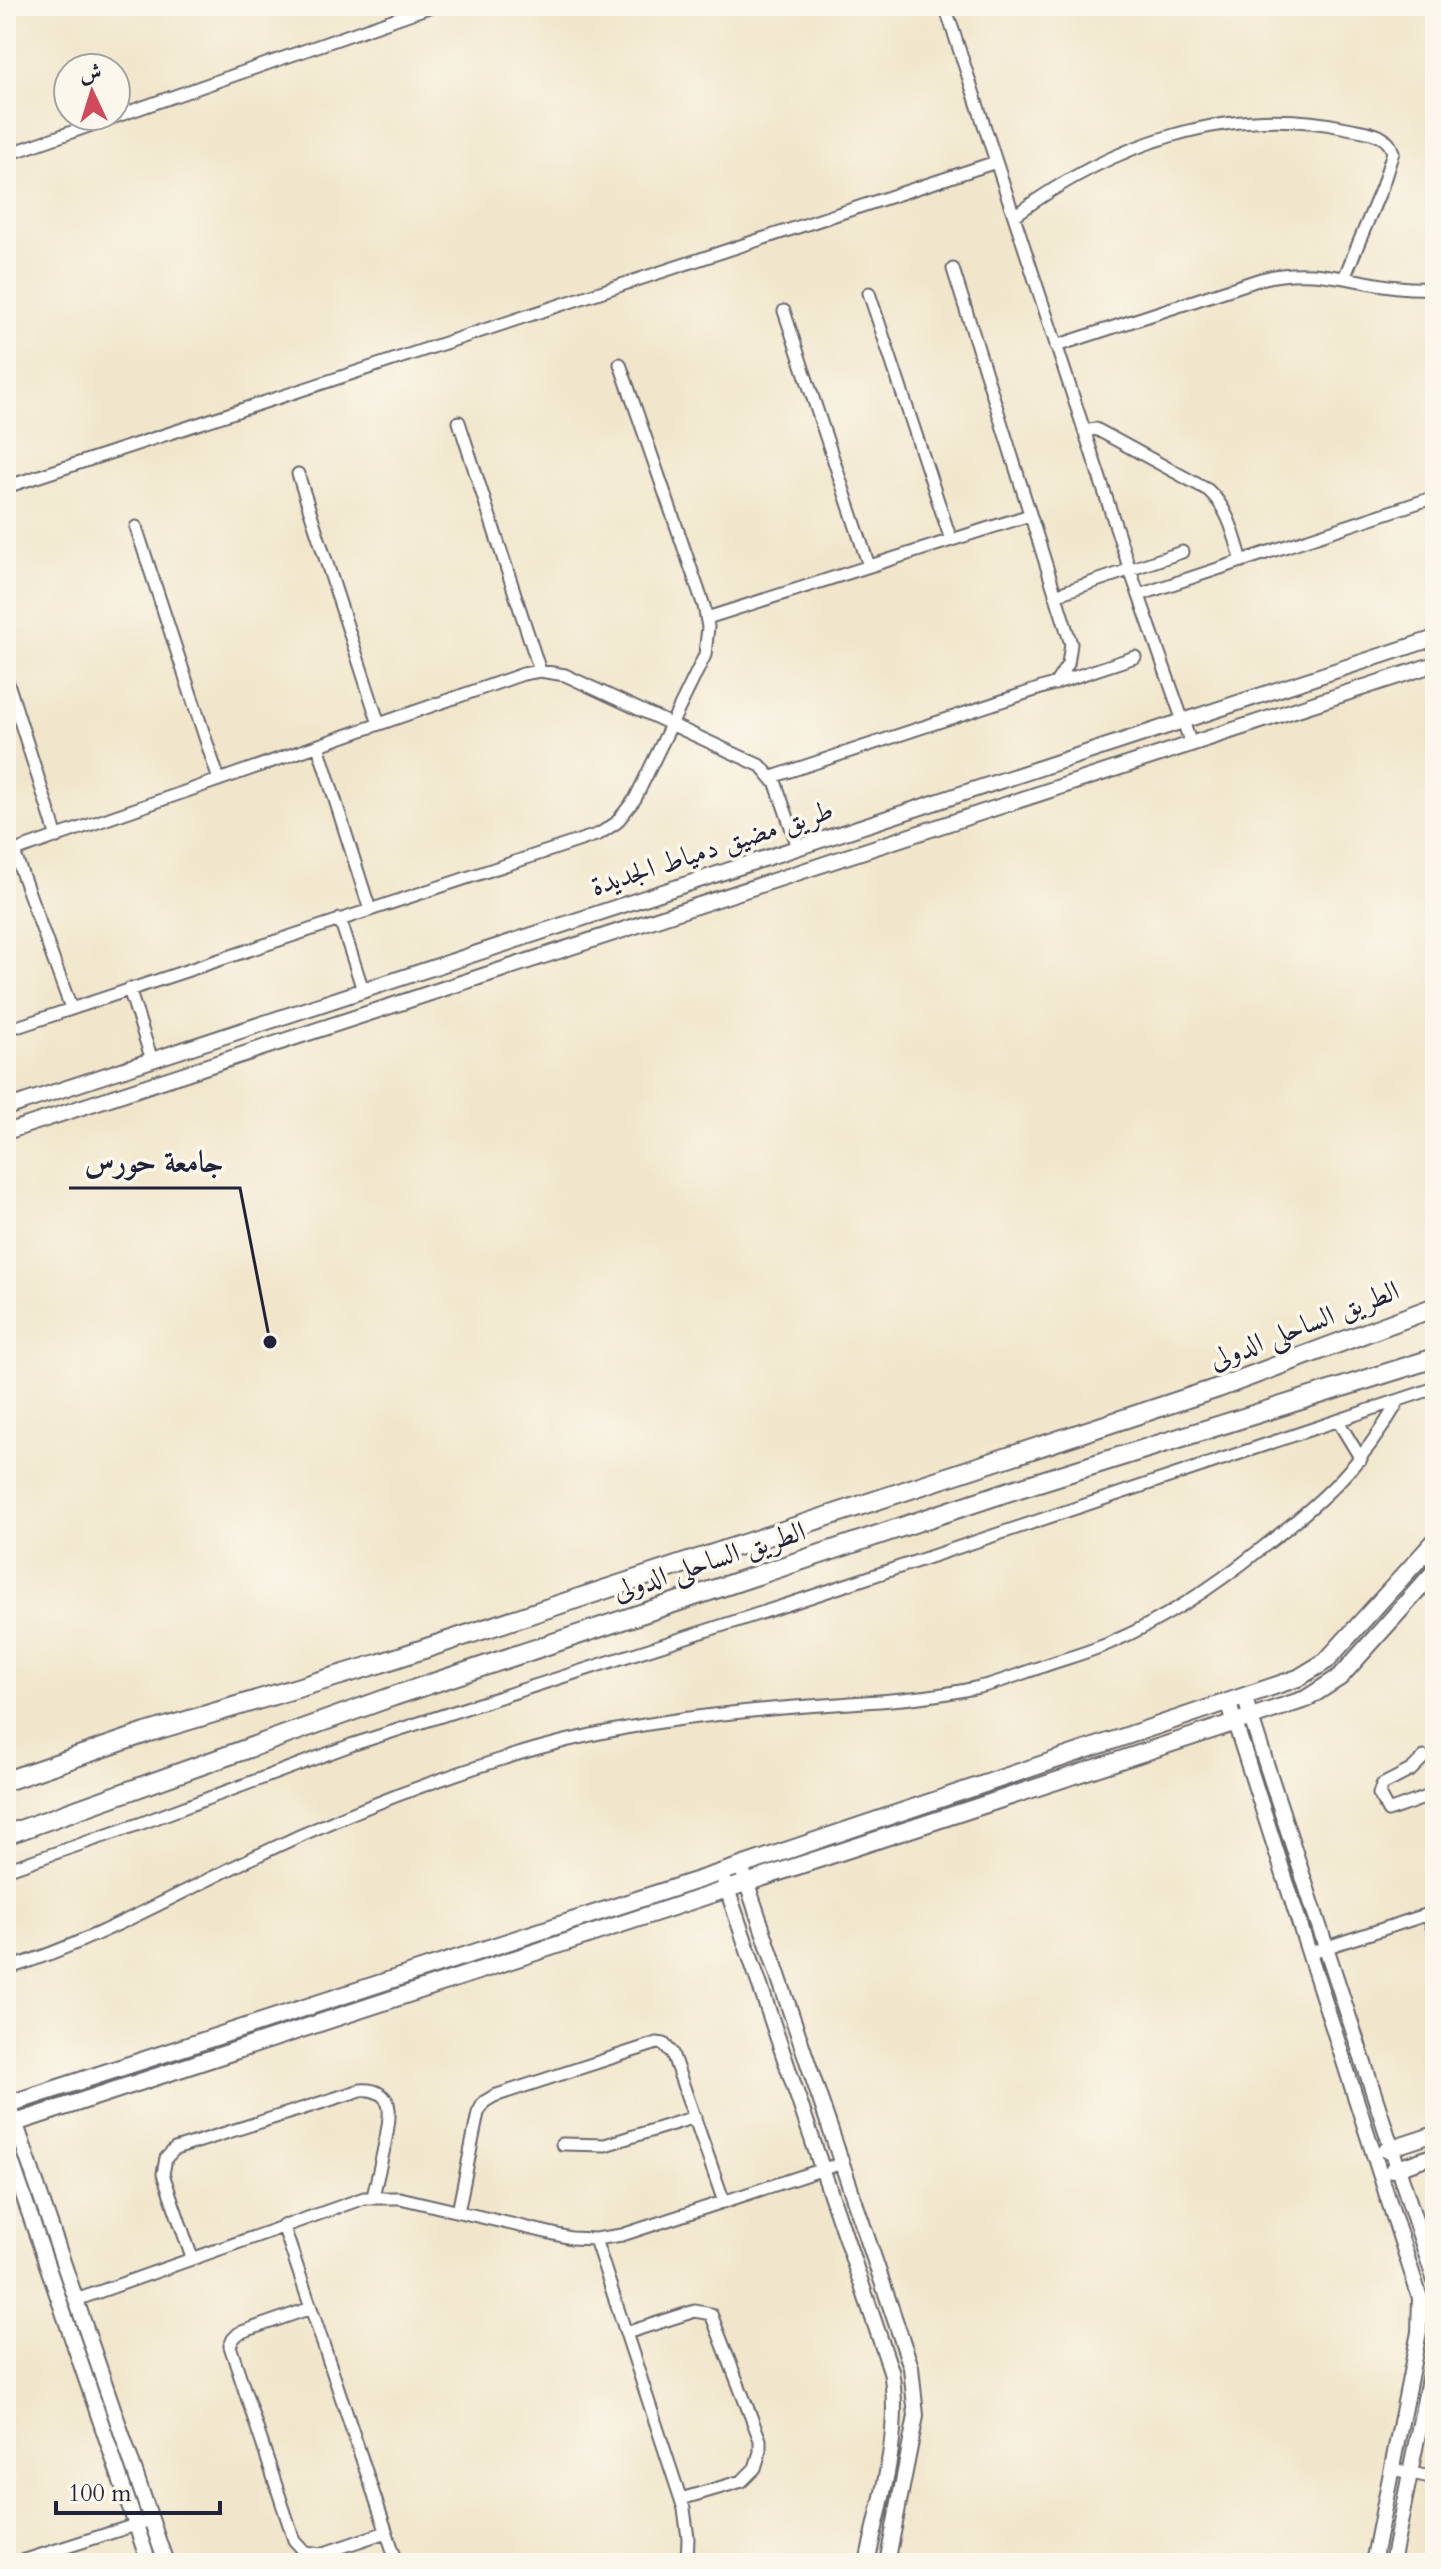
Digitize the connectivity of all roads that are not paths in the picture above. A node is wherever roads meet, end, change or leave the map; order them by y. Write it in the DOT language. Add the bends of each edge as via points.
graph roads {
  1 [pos="432,6"];
  2 [pos="945,6"];
  3 [pos="6,155"];
  4 [pos="996,162"];
  5 [pos="1014,216"];
  6 [pos="953,269"];
  7 [pos="1344,278"];
  8 [pos="1435,288"];
  9 [pos="869,293"];
  10 [pos="784,311"];
  11 [pos="1056,346"];
  12 [pos="620,364"];
  13 [pos="459,422"];
  14 [pos="1084,431"];
  15 [pos="298,474"];
  16 [pos="6,487"];
  17 [pos="1435,497"];
  18 [pos="1030,515"];
  19 [pos="136,527"];
  20 [pos="951,540"];
  21 [pos="1182,552"];
  22 [pos="1242,561"];
  23 [pos="869,566"];
  24 [pos="1130,570"];
  25 [pos="1055,595"];
  26 [pos="1139,595"];
  27 [pos="707,618"];
  28 [pos="1435,638"];
  29 [pos="1135,657"];
  30 [pos="1435,664"];
  31 [pos="540,671"];
  32 [pos="6,677"];
  33 [pos="1055,684"];
  34 [pos="1182,721"];
  35 [pos="672,723"];
  36 [pos="379,724"];
  37 [pos="1191,744"];
  38 [pos="318,746"];
  39 [pos="772,777"];
  40 [pos="219,780"];
  41 [pos="57,837"];
  42 [pos="798,847"];
  43 [pos="10,853"];
  44 [pos="703,878"];
  45 [pos="712,899"];
  46 [pos="370,910"];
  47 [pos="340,919"];
  48 [pos="129,989"];
  49 [pos="363,990"];
  50 [pos="71,1008"];
  51 [pos="20,1026"];
  52 [pos="152,1060"];
  53 [pos="6,1108"];
  54 [pos="6,1132"];
  55 [pos="1435,1307"];
  56 [pos="1435,1358"];
  57 [pos="1435,1388"];
  58 [pos="1398,1402"];
  59 [pos="1338,1421"];
  60 [pos="1361,1459"];
  61 [pos="1435,1541"];
  62 [pos="1435,1571"];
  63 [pos="1236,1699"];
  64 [pos="1243,1719"];
  65 [pos="1424,1757"];
  66 [pos="6,1781"];
  67 [pos="1435,1794"];
  68 [pos="6,1835"];
  69 [pos="741,1866"];
  70 [pos="6,1870"];
  71 [pos="721,1872"];
  72 [pos="747,1884"];
  73 [pos="728,1891"];
  74 [pos="1431,1913"];
  75 [pos="1435,1936"];
  76 [pos="1325,1948"];
  77 [pos="1309,1953"];
  78 [pos="6,1969"];
  79 [pos="8,2104"];
  80 [pos="695,2117"];
  81 [pos="11,2124"];
  82 [pos="1435,2134"];
  83 [pos="562,2144"];
  84 [pos="6,2145"];
  85 [pos="1392,2148"];
  86 [pos="1374,2154"];
  87 [pos="1435,2155"];
  88 [pos="842,2163"];
  89 [pos="1398,2168"];
  90 [pos="823,2170"];
  91 [pos="1380,2174"];
  92 [pos="373,2197"];
  93 [pos="724,2202"];
  94 [pos="458,2212"];
  95 [pos="283,2225"];
  96 [pos="595,2239"];
  97 [pos="192,2258"];
  98 [pos="1435,2281"];
  99 [pos="76,2300"];
  100 [pos="311,2308"];
  101 [pos="626,2333"];
  102 [pos="1435,2349"];
  103 [pos="1392,2469"];
  104 [pos="1410,2473"];
  105 [pos="1435,2478"];
  106 [pos="681,2499"];
  107 [pos="879,2505"];
  108 [pos="898,2509"];
  109 [pos="151,2520"];
  110 [pos="136,2525"];
  111 [pos="386,2532"];
  112 [pos="16,2563"];
  113 [pos="149,2563"];
  114 [pos="166,2563"];
  115 [pos="397,2563"];
  116 [pos="687,2563"];
  117 [pos="867,2563"];
  118 [pos="887,2563"];
  119 [pos="1373,2563"];
  120 [pos="1392,2563"];
  1 -- 3 [label="street"];
  2 -- 4 [label="street"];
  4 -- 5 [label="street"];
  4 -- 16 [label="street"];
  5 -- 7 [label="street" via="1080,172 1167,136 1261,121 1340,126 1380,135 1393,152"];
  5 -- 11 [label="street"];
  6 -- 18 [label="street"];
  7 -- 8 [label="street" via="1388,287"];
  7 -- 11 [label="street" via="1303,272 1274,275"];
  9 -- 20 [label="street"];
  10 -- 23 [label="street"];
  11 -- 14 [label="street"];
  12 -- 27 [label="street"];
  13 -- 31 [label="street"];
  14 -- 22 [label="street" via="1096,429 1208,490 1226,512"];
  14 -- 24 [label="street"];
  15 -- 36 [label="street"];
  17 -- 22 [label="street"];
  18 -- 20 [label="street"];
  18 -- 25 [label="street"];
  19 -- 40 [label="street"];
  20 -- 23 [label="street"];
  21 -- 24 [label="street"];
  22 -- 26 [label="street"];
  23 -- 27 [label="street"];
  24 -- 25 [label="street"];
  24 -- 26 [label="street"];
  25 -- 33 [label="street" via="1071,651"];
  26 -- 34 [label="street"];
  27 -- 35 [label="street" via="705,655"];
  28 -- 34 [label="street, طريق مضيق دمياط الجديدة"];
  29 -- 33 [label="street"];
  30 -- 37 [label="street, طريق مضيق دمياط الجديدة"];
  31 -- 35 [label="street" via="565,675"];
  31 -- 36 [label="street"];
  32 -- 41 [label="street"];
  33 -- 39 [label="street"];
  34 -- 37 [label="street"];
  34 -- 42 [label="street, طريق مضيق دمياط الجديدة"];
  35 -- 39 [label="street" via="755,762"];
  35 -- 46 [label="street" via="635,799 599,834"];
  36 -- 38 [label="street"];
  37 -- 45 [label="street, طريق مضيق دمياط الجديدة"];
  38 -- 40 [label="street"];
  38 -- 46 [label="street"];
  39 -- 42 [label="street"];
  40 -- 41 [label="street"];
  41 -- 43 [label="street"];
  42 -- 44 [label="street, طريق مضيق دمياط الجديدة"];
  43 -- 50 [label="street"];
  44 -- 45 [label="street"];
  44 -- 49 [label="street, طريق مضيق دمياط الجديدة"];
  45 -- 54 [label="street, طريق مضيق دمياط الجديدة"];
  46 -- 47 [label="street"];
  47 -- 48 [label="street"];
  47 -- 49 [label="street"];
  48 -- 50 [label="street"];
  48 -- 52 [label="street"];
  49 -- 52 [label="street, طريق مضيق دمياط الجديدة"];
  50 -- 51 [label="street"];
  52 -- 53 [label="street, طريق مضيق دمياط الجديدة"];
  55 -- 66 [label="highway, الطريق الساحلى الدولى" via="1204,1393"];
  56 -- 68 [label="highway, الطريق الساحلى الدولى" via="1013,1490 424,1685"];
  57 -- 58 [label="street"];
  58 -- 59 [label="street"];
  58 -- 60 [label="street"];
  59 -- 60 [label="street"];
  59 -- 70 [label="street" via="351,1745"];
  60 -- 78 [label="street" via="1313,1509 1228,1576 1110,1643 981,1687 694,1717 535,1749 374,1804 43,1958"];
  61 -- 63 [label="main road" via="1319,1667"];
  62 -- 64 [label="main road" via="1332,1684 1306,1699"];
  63 -- 64 [label="street"];
  63 -- 69 [label="main road"];
  64 -- 72 [label="main road"];
  64 -- 76 [label="street"];
  64 -- 77 [label="street"];
  65 -- 67 [label="street" via="1382,1785 1379,1794 1388,1811"];
  69 -- 71 [label="main road"];
  69 -- 72 [label="street"];
  71 -- 73 [label="street"];
  71 -- 79 [label="main road"];
  72 -- 73 [label="main road"];
  72 -- 88 [label="street"];
  73 -- 81 [label="main road"];
  73 -- 90 [label="street"];
  74 -- 75 [label="street"];
  74 -- 76 [label="street"];
  76 -- 77 [label="street"];
  76 -- 85 [label="street"];
  77 -- 86 [label="street"];
  79 -- 81 [label="street"];
  80 -- 83 [label="street" via="605,2145"];
  80 -- 93 [label="street"];
  80 -- 94 [label="street" via="672,2053 661,2043 494,2096 478,2113"];
  81 -- 99 [label="street"];
  82 -- 85 [label="street"];
  84 -- 110 [label="street"];
  85 -- 86 [label="street"];
  85 -- 89 [label="street"];
  86 -- 91 [label="street"];
  87 -- 89 [label="street"];
  88 -- 90 [label="street"];
  88 -- 108 [label="street" via="914,2383 916,2416"];
  89 -- 91 [label="street"];
  89 -- 98 [label="street"];
  90 -- 93 [label="street"];
  90 -- 107 [label="street" via="894,2386 896,2416"];
  91 -- 103 [label="street" via="1421,2308"];
  92 -- 94 [label="street"];
  92 -- 95 [label="street"];
  92 -- 97 [label="street" via="390,2112 383,2096 373,2090 175,2149 166,2158 163,2174"];
  93 -- 96 [label="street"];
  94 -- 96 [label="street"];
  95 -- 97 [label="street"];
  95 -- 100 [label="street"];
  96 -- 101 [label="street"];
  97 -- 99 [label="street"];
  99 -- 109 [label="street"];
  100 -- 111 [label="street"];
  100 -- 111 [label="street" via="239,2333 230,2346 289,2526 297,2545 315,2555"];
  101 -- 106 [label="street"];
  101 -- 106 [label="street" via="695,2311 711,2314 760,2440 757,2463 742,2481"];
  102 -- 104 [label="street"];
  103 -- 104 [label="street"];
  103 -- 119 [label="street"];
  104 -- 105 [label="street"];
  104 -- 120 [label="street"];
  106 -- 116 [label="street" via="688,2528"];
  107 -- 108 [label="street"];
  107 -- 117 [label="street"];
  108 -- 118 [label="street"];
  109 -- 110 [label="street"];
  109 -- 114 [label="street"];
  110 -- 112 [label="street"];
  110 -- 113 [label="street"];
  111 -- 115 [label="street"];
}
